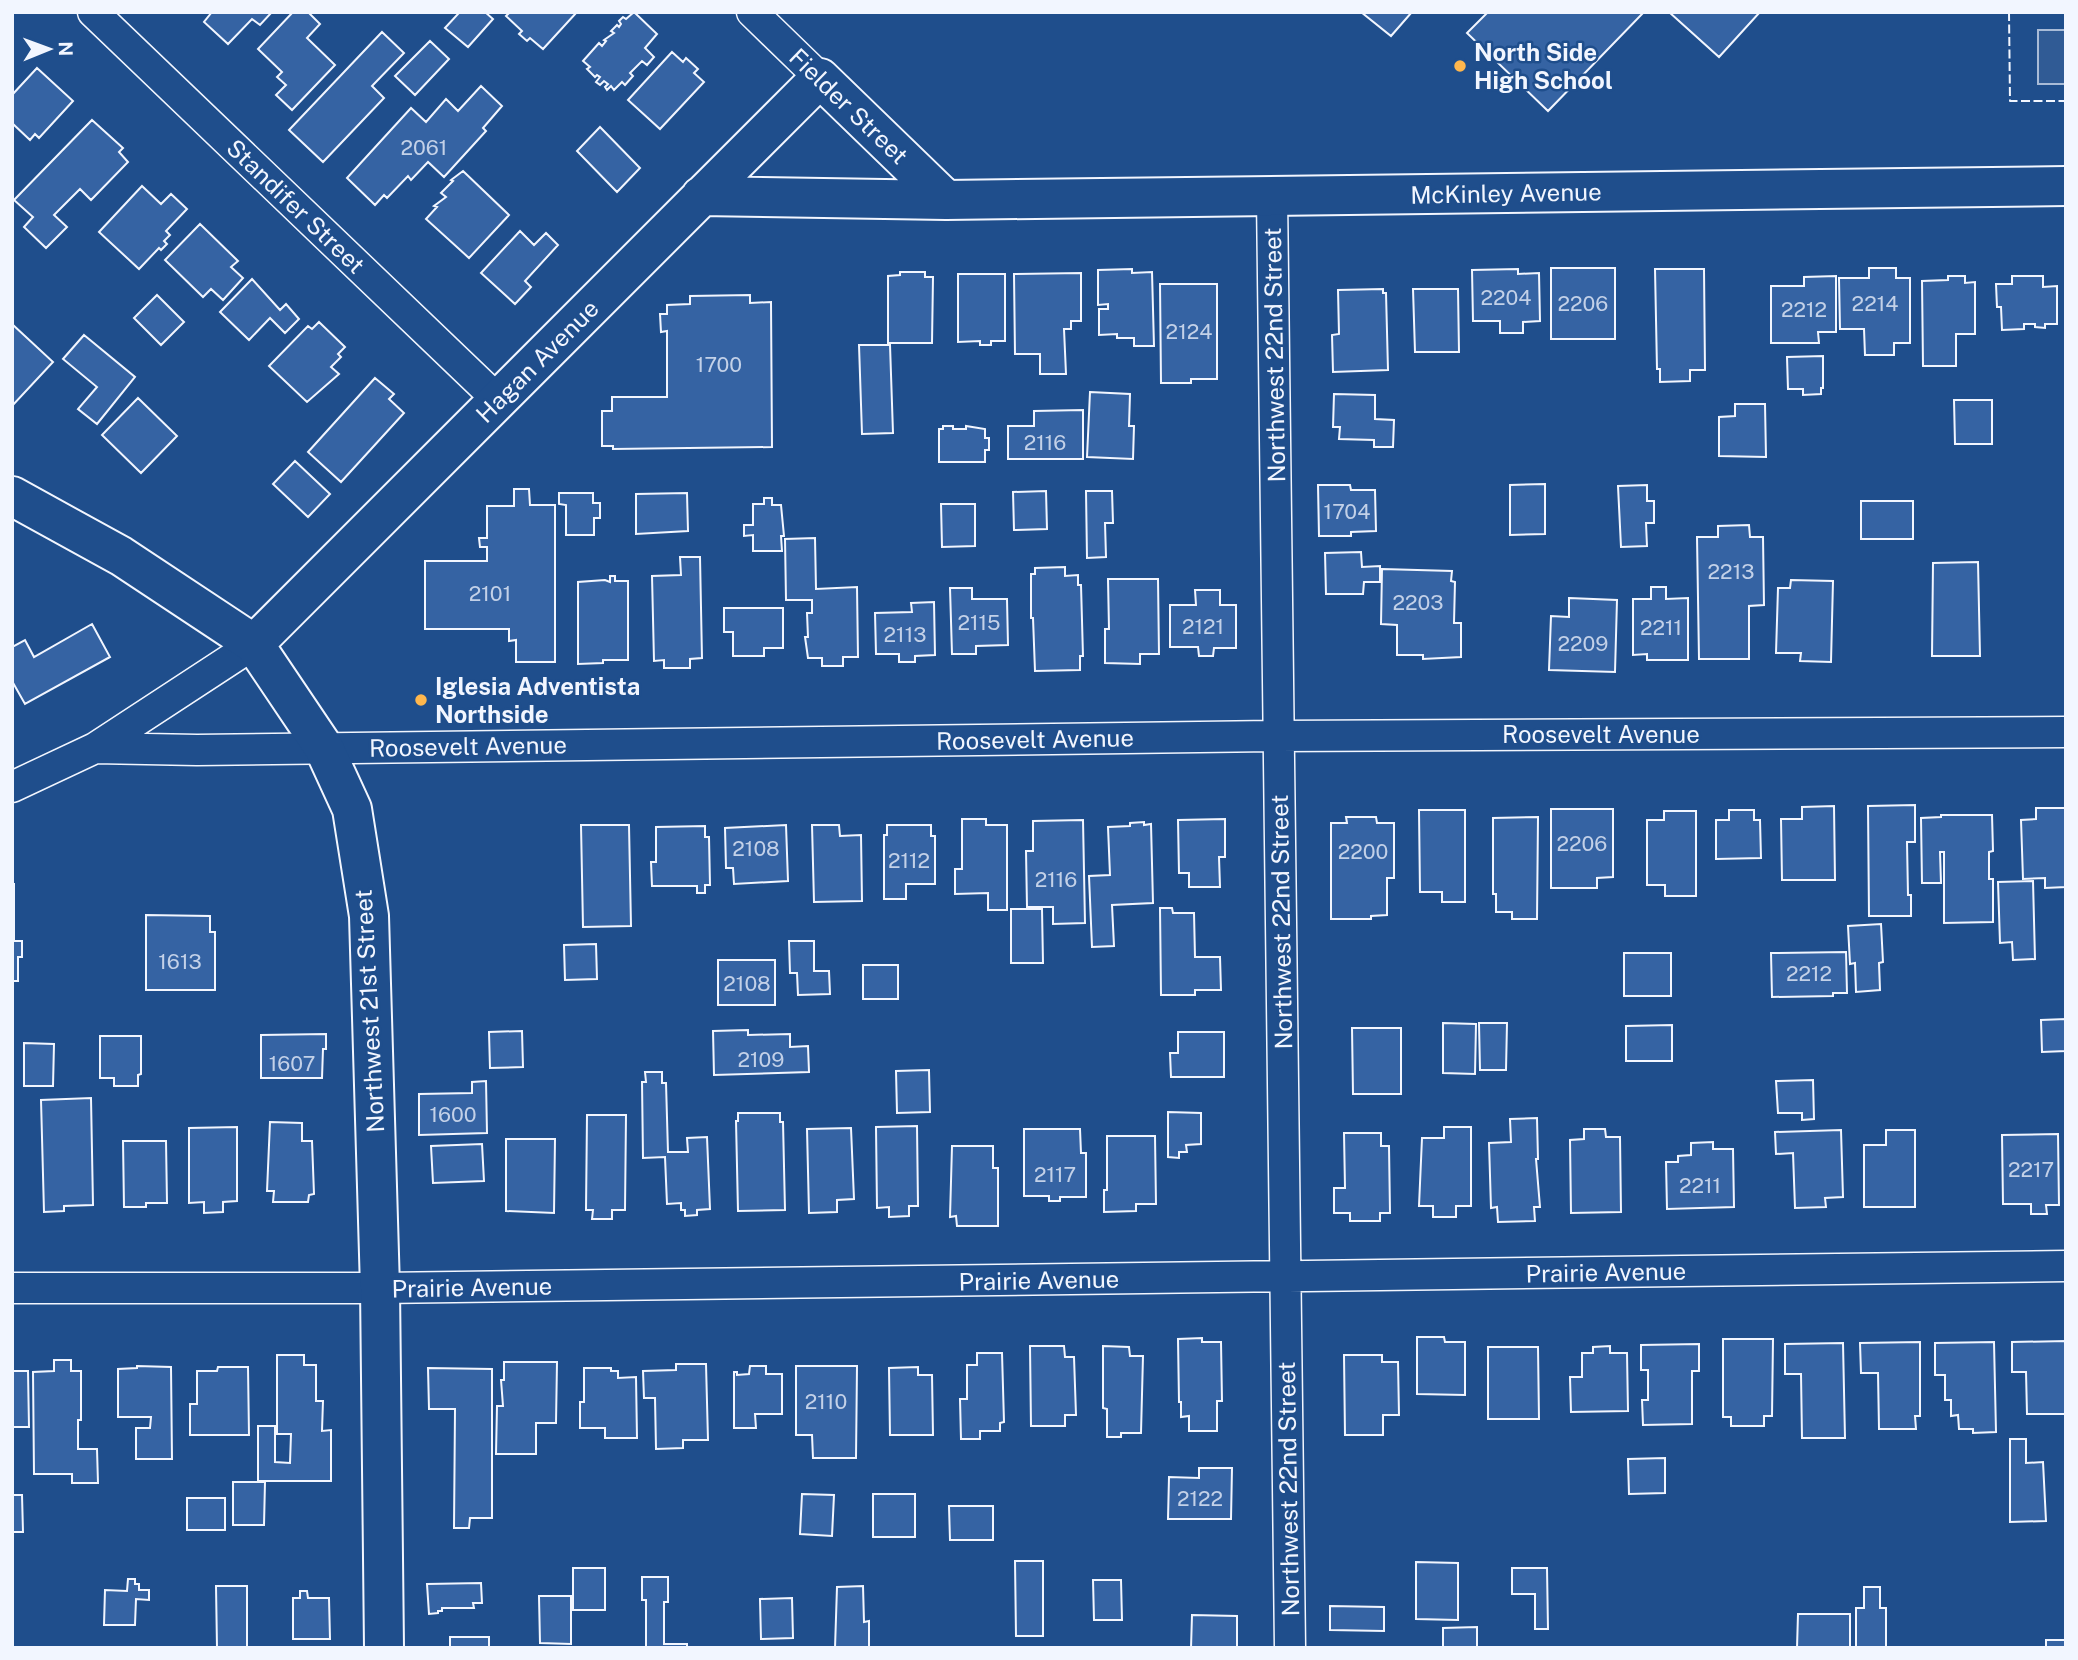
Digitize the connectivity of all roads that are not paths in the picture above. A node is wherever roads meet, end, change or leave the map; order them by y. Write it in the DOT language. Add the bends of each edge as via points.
graph roads {
  1 [pos="93,12"];
  2 [pos="752,12"];
  3 [pos="820,78"];
  4 [pos="2066,186"];
  5 [pos="701,196"];
  6 [pos="1272,196"];
  7 [pos="946,200"];
  8 [pos="498,400"];
  9 [pos="12,496"];
  10 [pos="254,644"];
  11 [pos="2066,732"];
  12 [pos="1279,736"];
  13 [pos="95,748"];
  14 [pos="324,748"];
  15 [pos="12,787"];
  16 [pos="2066,1266"];
  17 [pos="1286,1277"];
  18 [pos="12,1288"];
  19 [pos="380,1288"];
  20 [pos="384,1648"];
  21 [pos="1290,1648"];
  1 -- 8 [label="street, Standifer Street"];
  2 -- 3 [label="street, Fielder Street"];
  3 -- 5 [label="street, Hagan Avenue"];
  3 -- 7 [label="street, Fielder Street"];
  4 -- 6 [label="street, McKinley Avenue"];
  5 -- 7 [label="street, McKinley Avenue"];
  5 -- 8 [label="street, Hagan Avenue"];
  6 -- 7 [label="street, McKinley Avenue"];
  6 -- 12 [label="street, Northwest 22nd Street"];
  8 -- 10 [label="street, Hagan Avenue"];
  9 -- 10 [label="street, Northwest 21st Street" via="121,556"];
  10 -- 13 [label="street"];
  10 -- 14 [label="street, Northwest 21st Street"];
  11 -- 12 [label="street, Roosevelt Avenue"];
  12 -- 14 [label="street, Roosevelt Avenue"];
  12 -- 17 [label="street, Northwest 22nd Street"];
  13 -- 14 [label="street, Roosevelt Avenue"];
  13 -- 15 [label="street, Roosevelt Avenue"];
  14 -- 19 [label="street, Northwest 21st Street" via="352,809 369,916"];
  16 -- 17 [label="street, Prairie Avenue"];
  17 -- 19 [label="street, Prairie Avenue"];
  17 -- 21 [label="street, Northwest 22nd Street"];
  18 -- 19 [label="street, Prairie Avenue"];
  19 -- 20 [label="street, Northwest 21st Street"];
}
